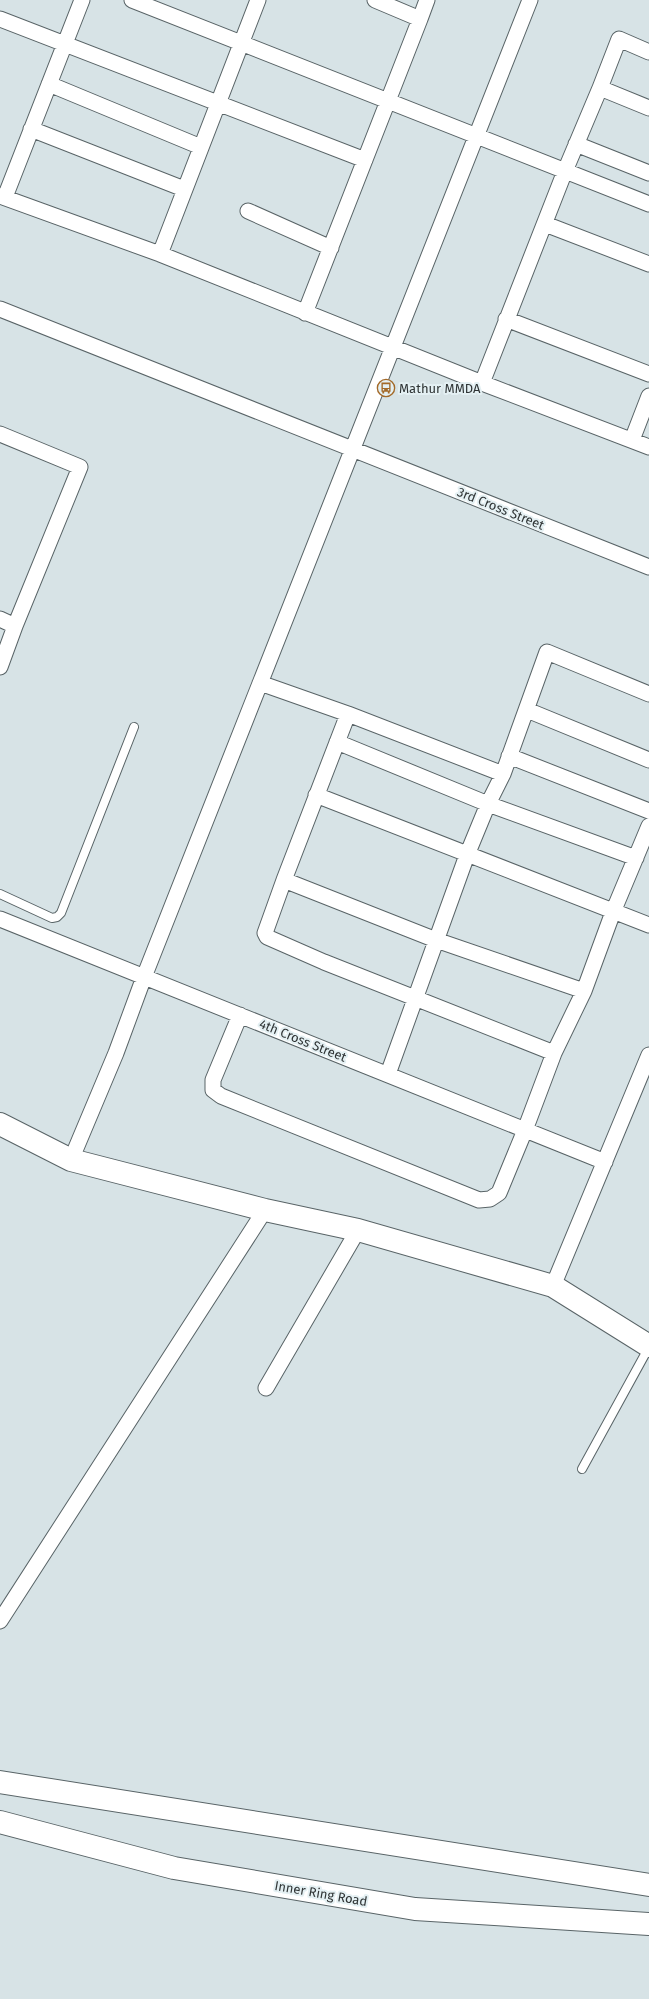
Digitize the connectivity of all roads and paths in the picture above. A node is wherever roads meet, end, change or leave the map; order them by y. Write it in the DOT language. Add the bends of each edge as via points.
graph roads {
  1 [pos="82,0"];
  2 [pos="132,0"];
  3 [pos="258,0"];
  4 [pos="375,0"];
  5 [pos="427,0"];
  6 [pos="530,0"];
  7 [pos="0,19"];
  8 [pos="420,19"];
  9 [pos="65,43"];
  10 [pos="241,43"];
  11 [pos="649,52"];
  12 [pos="49,84"];
  13 [pos="600,88"];
  14 [pos="388,101"];
  15 [pos="218,103"];
  16 [pos="649,108"];
  17 [pos="31,129"];
  18 [pos="477,136"];
  19 [pos="576,144"];
  20 [pos="200,147"];
  21 [pos="365,160"];
  22 [pos="565,171"];
  23 [pos="649,173"];
  24 [pos="184,189"];
  25 [pos="2,196"];
  26 [pos="649,204"];
  27 [pos="248,211"];
  28 [pos="545,224"];
  29 [pos="331,248"];
  30 [pos="160,254"];
  31 [pos="649,264"];
  32 [pos="0,309"];
  33 [pos="305,313"];
  34 [pos="506,319"];
  35 [pos="392,347"];
  36 [pos="649,374"];
  37 [pos="482,383"];
  38 [pos="649,396"];
  39 [pos="0,434"];
  40 [pos="632,440"];
  41 [pos="649,447"];
  42 [pos="352,449"];
  43 [pos="649,567"];
  44 [pos="0,619"];
  45 [pos="15,626"];
  46 [pos="1,661"];
  47 [pos="260,683"];
  48 [pos="649,694"];
  49 [pos="526,710"];
  50 [pos="348,714"];
  51 [pos="134,727"];
  52 [pos="337,742"];
  53 [pos="509,756"];
  54 [pos="649,760"];
  55 [pos="503,774"];
  56 [pos="316,794"];
  57 [pos="488,804"];
  58 [pos="649,811"];
  59 [pos="649,826"];
  60 [pos="467,855"];
  61 [pos="636,858"];
  62 [pos="284,880"];
  63 [pos="0,894"];
  64 [pos="613,912"];
  65 [pos="0,919"];
  66 [pos="649,925"];
  67 [pos="436,940"];
  68 [pos="144,977"];
  69 [pos="584,991"];
  70 [pos="416,998"];
  71 [pos="240,1015"];
  72 [pos="554,1053"];
  73 [pos="648,1058"];
  74 [pos="388,1074"];
  75 [pos="0,1124"];
  76 [pos="525,1130"];
  77 [pos="71,1160"];
  78 [pos="605,1162"];
  79 [pos="265,1210"];
  80 [pos="358,1230"];
  81 [pos="553,1286"];
  82 [pos="649,1347"];
  83 [pos="266,1388"];
  84 [pos="582,1469"];
  85 [pos="2,1614"];
  86 [pos="0,1782"];
  87 [pos="0,1822"];
  88 [pos="649,1885"];
  89 [pos="649,1924"];
  1 -- 9 [label="street"];
  2 -- 10 [label="street"];
  3 -- 10 [label="street"];
  4 -- 8 [label="street"];
  5 -- 8 [label="street"];
  6 -- 18 [label="street"];
  7 -- 9 [label="street"];
  8 -- 14 [label="street"];
  9 -- 12 [label="street"];
  9 -- 15 [label="street"];
  10 -- 14 [label="street"];
  10 -- 15 [label="street"];
  11 -- 13 [label="street" via="620,39"];
  12 -- 17 [label="street"];
  12 -- 20 [label="street"];
  13 -- 16 [label="street"];
  13 -- 19 [label="street"];
  14 -- 18 [label="street"];
  14 -- 21 [label="street"];
  15 -- 20 [label="street"];
  15 -- 21 [label="street"];
  17 -- 24 [label="street"];
  17 -- 25 [label="street"];
  18 -- 22 [label="street"];
  18 -- 35 [label="street"];
  19 -- 22 [label="street"];
  19 -- 23 [label="street"];
  20 -- 24 [label="street"];
  21 -- 29 [label="street"];
  22 -- 26 [label="street"];
  22 -- 28 [label="street"];
  24 -- 30 [label="street"];
  25 -- 30 [label="street"];
  27 -- 29 [label="street"];
  28 -- 31 [label="street"];
  28 -- 34 [label="street"];
  29 -- 33 [label="street"];
  30 -- 33 [label="street"];
  32 -- 42 [label="street, 3rd Cross Street"];
  33 -- 35 [label="street"];
  34 -- 36 [label="street"];
  34 -- 37 [label="street"];
  35 -- 37 [label="street"];
  35 -- 42 [label="street"];
  37 -- 40 [label="street"];
  38 -- 40 [label="street"];
  39 -- 45 [label="street" via="80,467"];
  40 -- 41 [label="street"];
  42 -- 43 [label="street, 3rd Cross Street"];
  42 -- 47 [label="street"];
  44 -- 45 [label="street"];
  45 -- 46 [label="street"];
  47 -- 50 [label="street"];
  47 -- 68 [label="street"];
  48 -- 49 [label="street" via="547,652"];
  49 -- 53 [label="street"];
  49 -- 54 [label="street"];
  50 -- 52 [label="street"];
  50 -- 55 [label="street"];
  51 -- 63 [label="lane" via="61,913 52,918"];
  52 -- 56 [label="street"];
  52 -- 57 [label="street"];
  53 -- 55 [label="street"];
  53 -- 58 [label="street"];
  55 -- 57 [label="street"];
  56 -- 60 [label="street"];
  56 -- 62 [label="street"];
  57 -- 60 [label="street"];
  57 -- 61 [label="street"];
  59 -- 61 [label="street"];
  60 -- 64 [label="street"];
  60 -- 67 [label="street"];
  61 -- 64 [label="street"];
  62 -- 67 [label="street"];
  62 -- 70 [label="street" via="265,933 267,937"];
  64 -- 66 [label="street"];
  64 -- 69 [label="street"];
  65 -- 68 [label="street, 4th Cross Street"];
  67 -- 69 [label="street"];
  67 -- 70 [label="street"];
  68 -- 71 [label="street, 4th Cross Street"];
  68 -- 77 [label="street" via="116,1053"];
  69 -- 72 [label="street"];
  70 -- 72 [label="street"];
  70 -- 74 [label="street"];
  71 -- 74 [label="street, 4th Cross Street"];
  71 -- 76 [label="street" via="213,1080 213,1090 221,1096 479,1200 490,1199 499,1193"];
  72 -- 76 [label="street"];
  73 -- 78 [label="street"];
  74 -- 76 [label="street, 4th Cross Street"];
  75 -- 77 [label="main road"];
  76 -- 78 [label="street, 4th Cross Street"];
  77 -- 79 [label="main road"];
  78 -- 81 [label="street"];
  79 -- 80 [label="main road"];
  79 -- 85 [label="street"];
  80 -- 81 [label="main road"];
  80 -- 83 [label="street"];
  81 -- 82 [label="main road"];
  82 -- 84 [label="lane"];
  86 -- 88 [label="main road"];
  87 -- 89 [label="main road, Inner Ring Road" via="174,1868 415,1909"];
}
